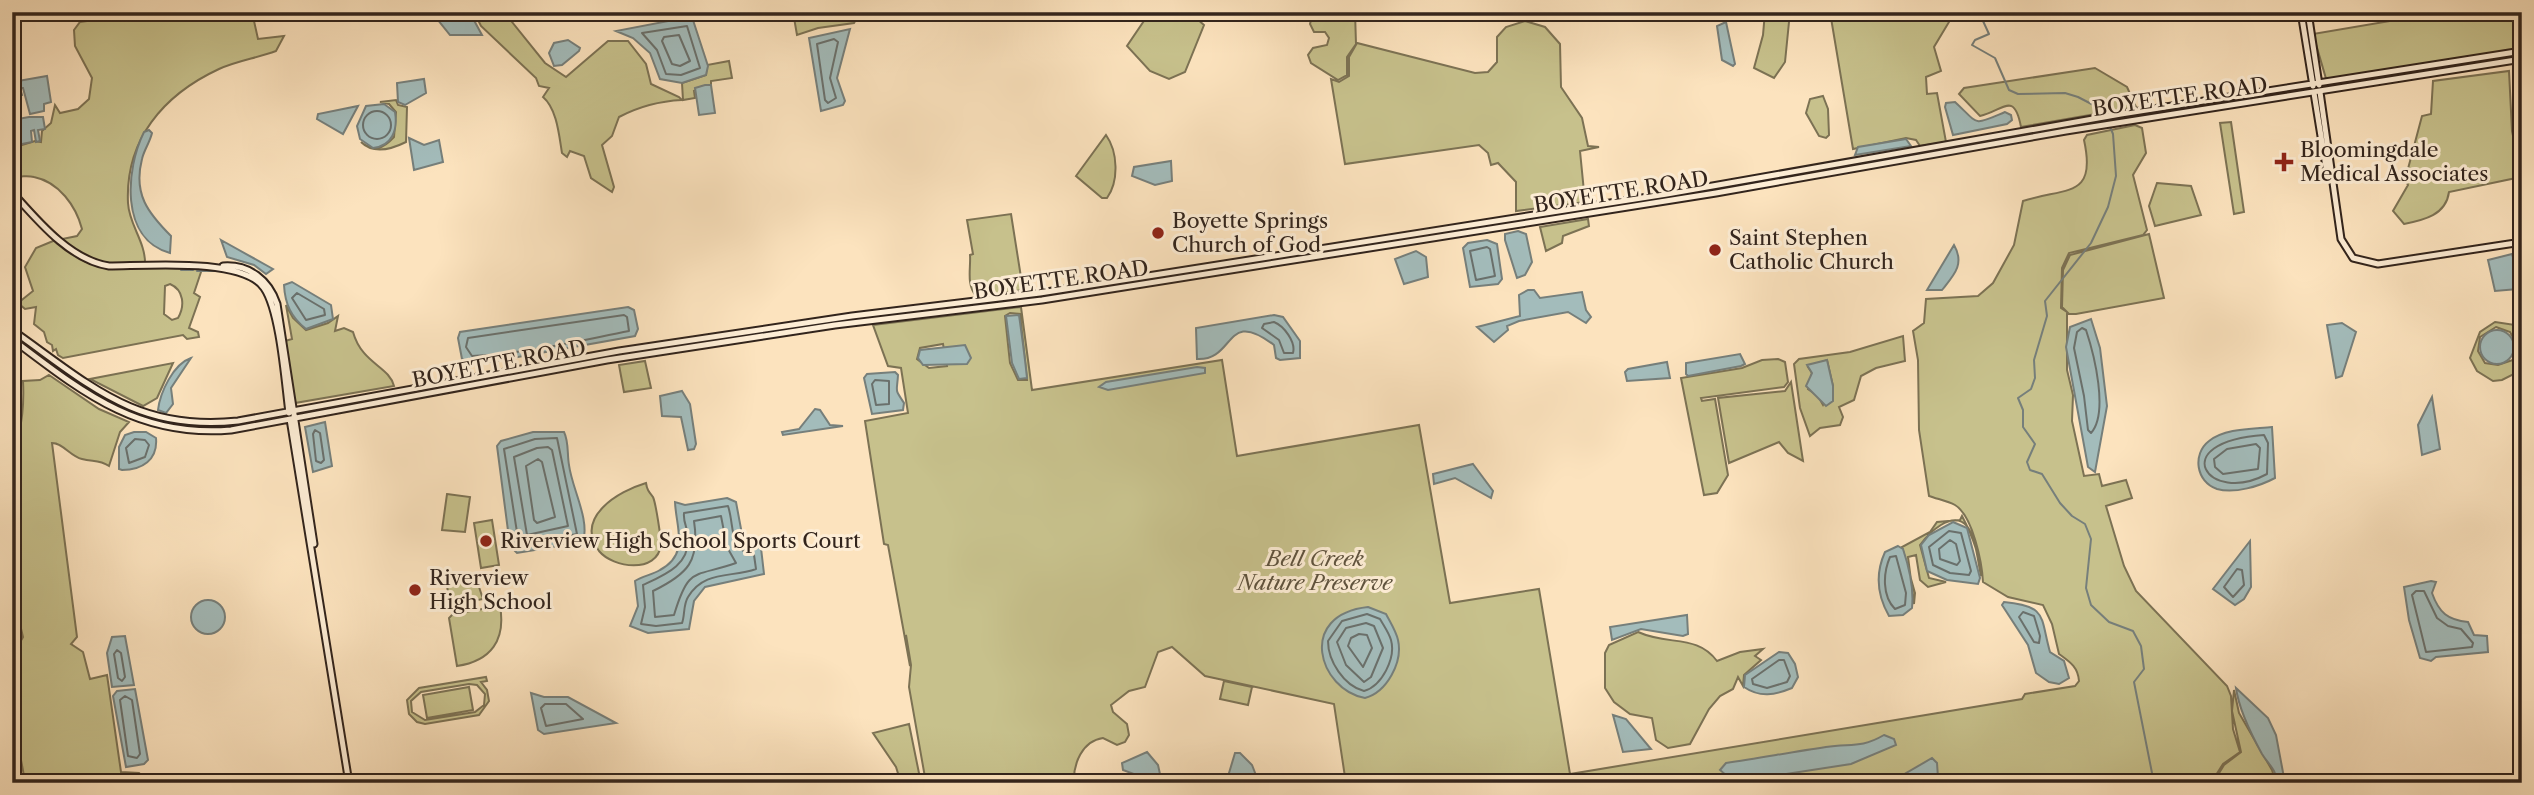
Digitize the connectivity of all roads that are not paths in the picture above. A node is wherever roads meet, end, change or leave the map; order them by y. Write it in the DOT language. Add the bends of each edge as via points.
graph roads {
  1 [pos="2306,14"];
  2 [pos="2522,51"];
  3 [pos="2522,59"];
  4 [pos="2440,65"];
  5 [pos="2410,78"];
  6 [pos="2317,89"];
  7 [pos="12,192"];
  8 [pos="2522,242"];
  9 [pos="765,328"];
  10 [pos="12,330"];
  11 [pos="717,335"];
  12 [pos="12,339"];
  13 [pos="728,341"];
  14 [pos="650,346"];
  15 [pos="608,360"];
  16 [pos="530,366"];
  17 [pos="464,386"];
  18 [pos="293,415"];
  19 [pos="349,783"];
  1 -- 6 [label="main road"];
  2 -- 4 [label="main road"];
  3 -- 5 [label="main road"];
  4 -- 5 [label="main road"];
  4 -- 6 [label="main road"];
  5 -- 6 [label="main road"];
  6 -- 8 [label="main road" via="2344,248 2353,258 2367,264"];
  6 -- 9 [label="main road, BOYETTE ROAD" via="2121,114 1808,171 1089,285"];
  6 -- 13 [label="main road, BOYETTE ROAD" via="1727,191 1126,287"];
  7 -- 18 [label="main road" via="67,246 98,265 199,267 242,271 256,279 273,307"];
  9 -- 11 [label="main road, BOYETTE ROAD"];
  9 -- 13 [label="main road"];
  10 -- 18 [label="main road, BOYETTE ROAD" via="98,392 146,413 178,421 218,423"];
  11 -- 13 [label="main road"];
  11 -- 14 [label="main road, BOYETTE ROAD"];
  12 -- 18 [label="main road, BOYETTE ROAD" via="87,396 148,422 219,431"];
  13 -- 15 [label="main road, BOYETTE ROAD"];
  14 -- 15 [label="main road"];
  14 -- 16 [label="main road, BOYETTE ROAD"];
  15 -- 17 [label="main road, BOYETTE ROAD"];
  16 -- 17 [label="main road"];
  16 -- 18 [label="main road, BOYETTE ROAD"];
  17 -- 18 [label="main road, BOYETTE ROAD"];
  18 -- 19 [label="main road"];
}
